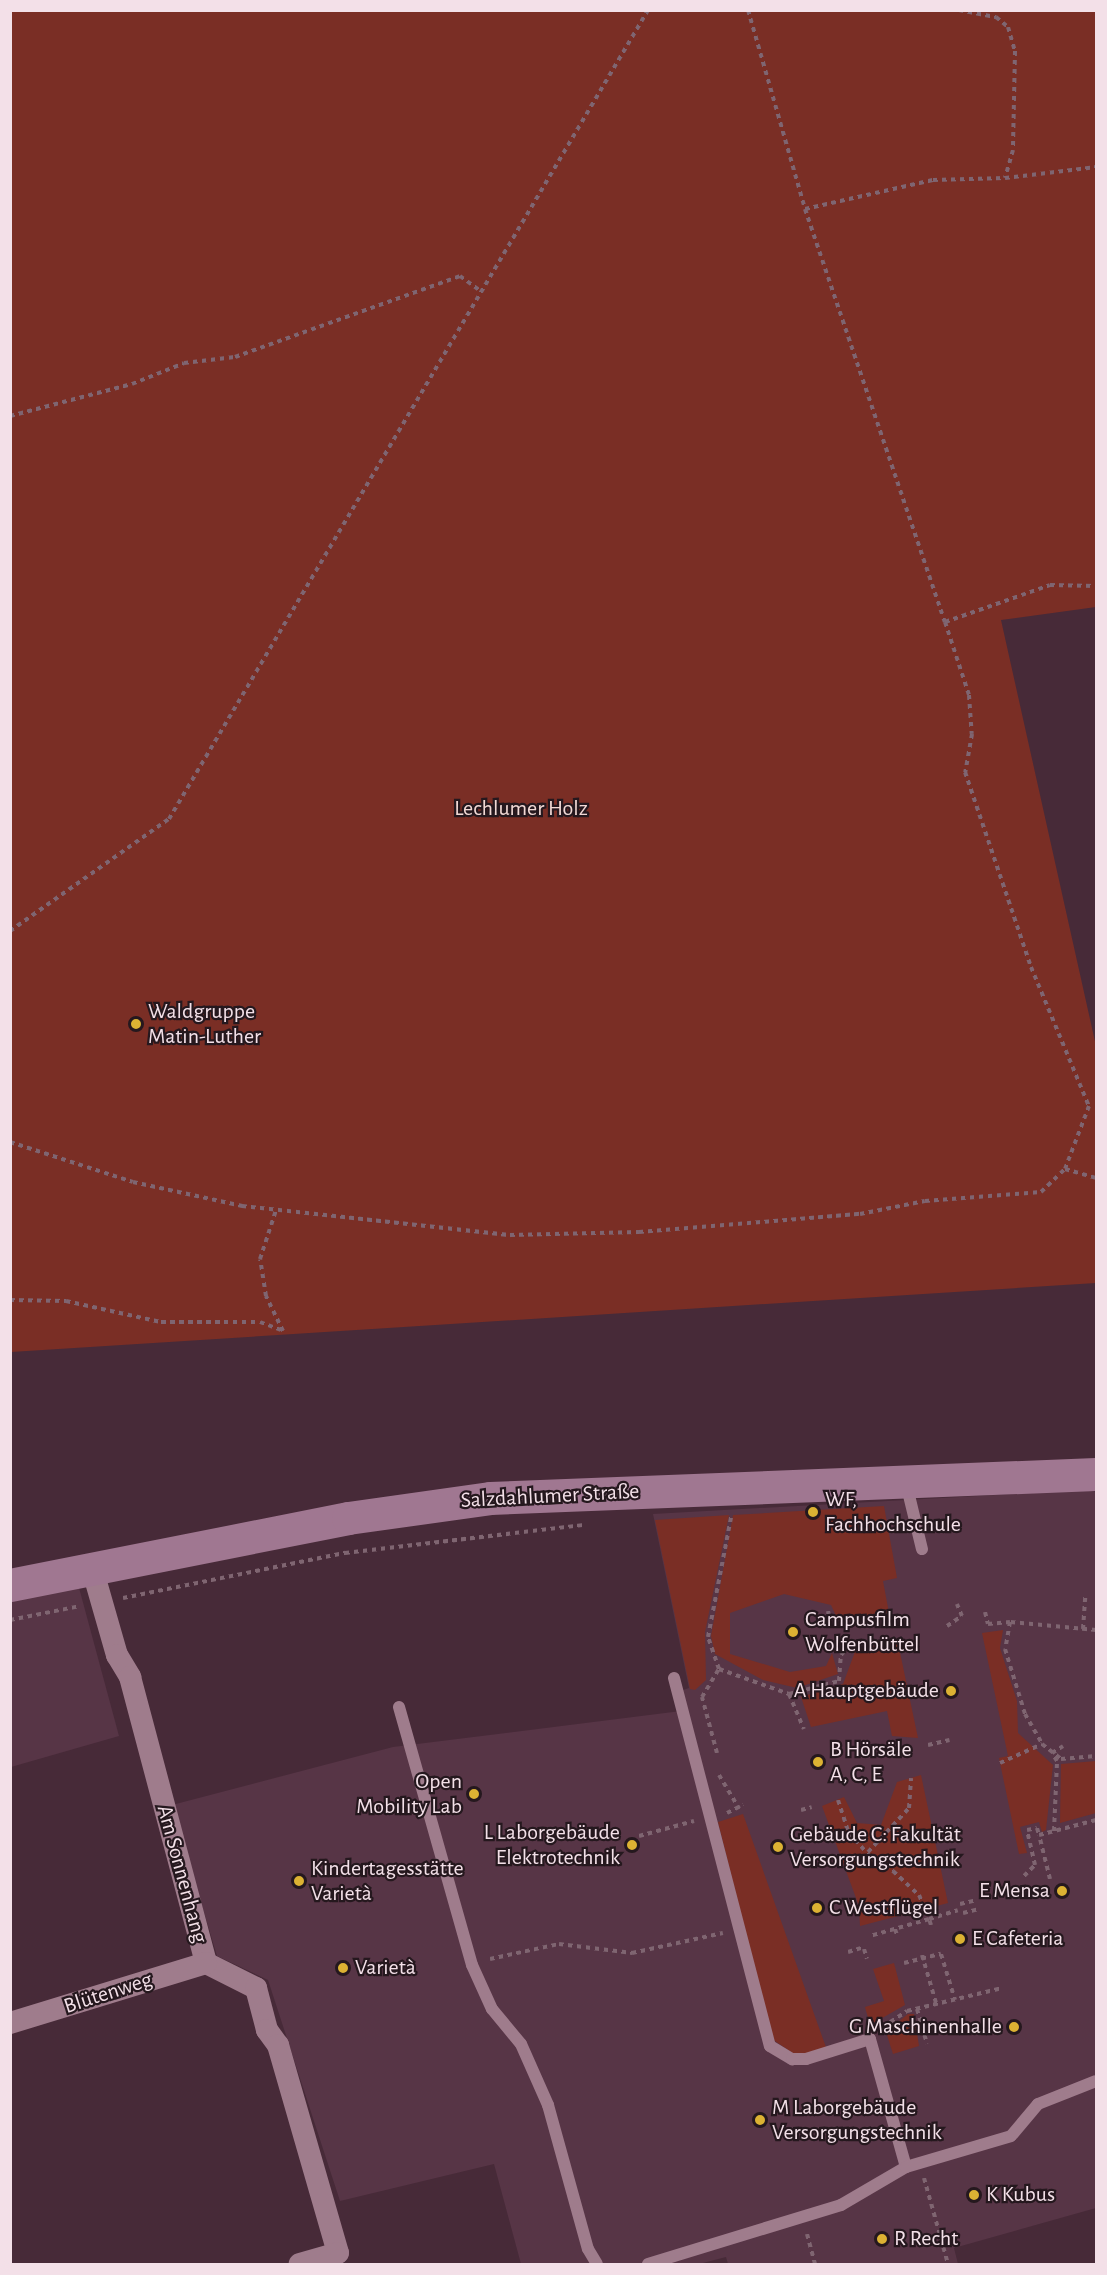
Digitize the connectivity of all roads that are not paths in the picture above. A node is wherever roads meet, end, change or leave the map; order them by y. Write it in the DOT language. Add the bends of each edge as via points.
graph roads {
  1 [pos="1096,1474"];
  2 [pos="904,1478"];
  3 [pos="922,1549"];
  4 [pos="92,1568"];
  5 [pos="10,1585"];
  6 [pos="674,1678"];
  7 [pos="399,1707"];
  8 [pos="206,1963"];
  9 [pos="10,2023"];
  10 [pos="1096,2081"];
  11 [pos="906,2167"];
  12 [pos="300,2265"];
  13 [pos="597,2265"];
  14 [pos="648,2265"];
  1 -- 2 [label="main road, Salzdahlumer Straße"];
  2 -- 3 [label="lane"];
  2 -- 4 [label="main road, Salzdahlumer Straße" via="732,1507 434,1504"];
  4 -- 5 [label="main road, Salzdahlumer Straße"];
  4 -- 8 [label="street, Am Sonnenhang" via="117,1655 130,1677"];
  6 -- 11 [label="lane" via="765,2032 779,2054 806,2059 869,2035"];
  7 -- 13 [label="lane" via="472,1965 492,2009 521,2044 548,2105 588,2249"];
  8 -- 9 [label="street, Blütenweg"];
  8 -- 12 [label="street, Am Sonnenhang" via="256,1988 267,2030 278,2045 338,2253"];
  10 -- 11 [label="lane" via="1038,2104 1011,2136"];
  11 -- 14 [label="lane" via="861,2195 802,2219"];
}
